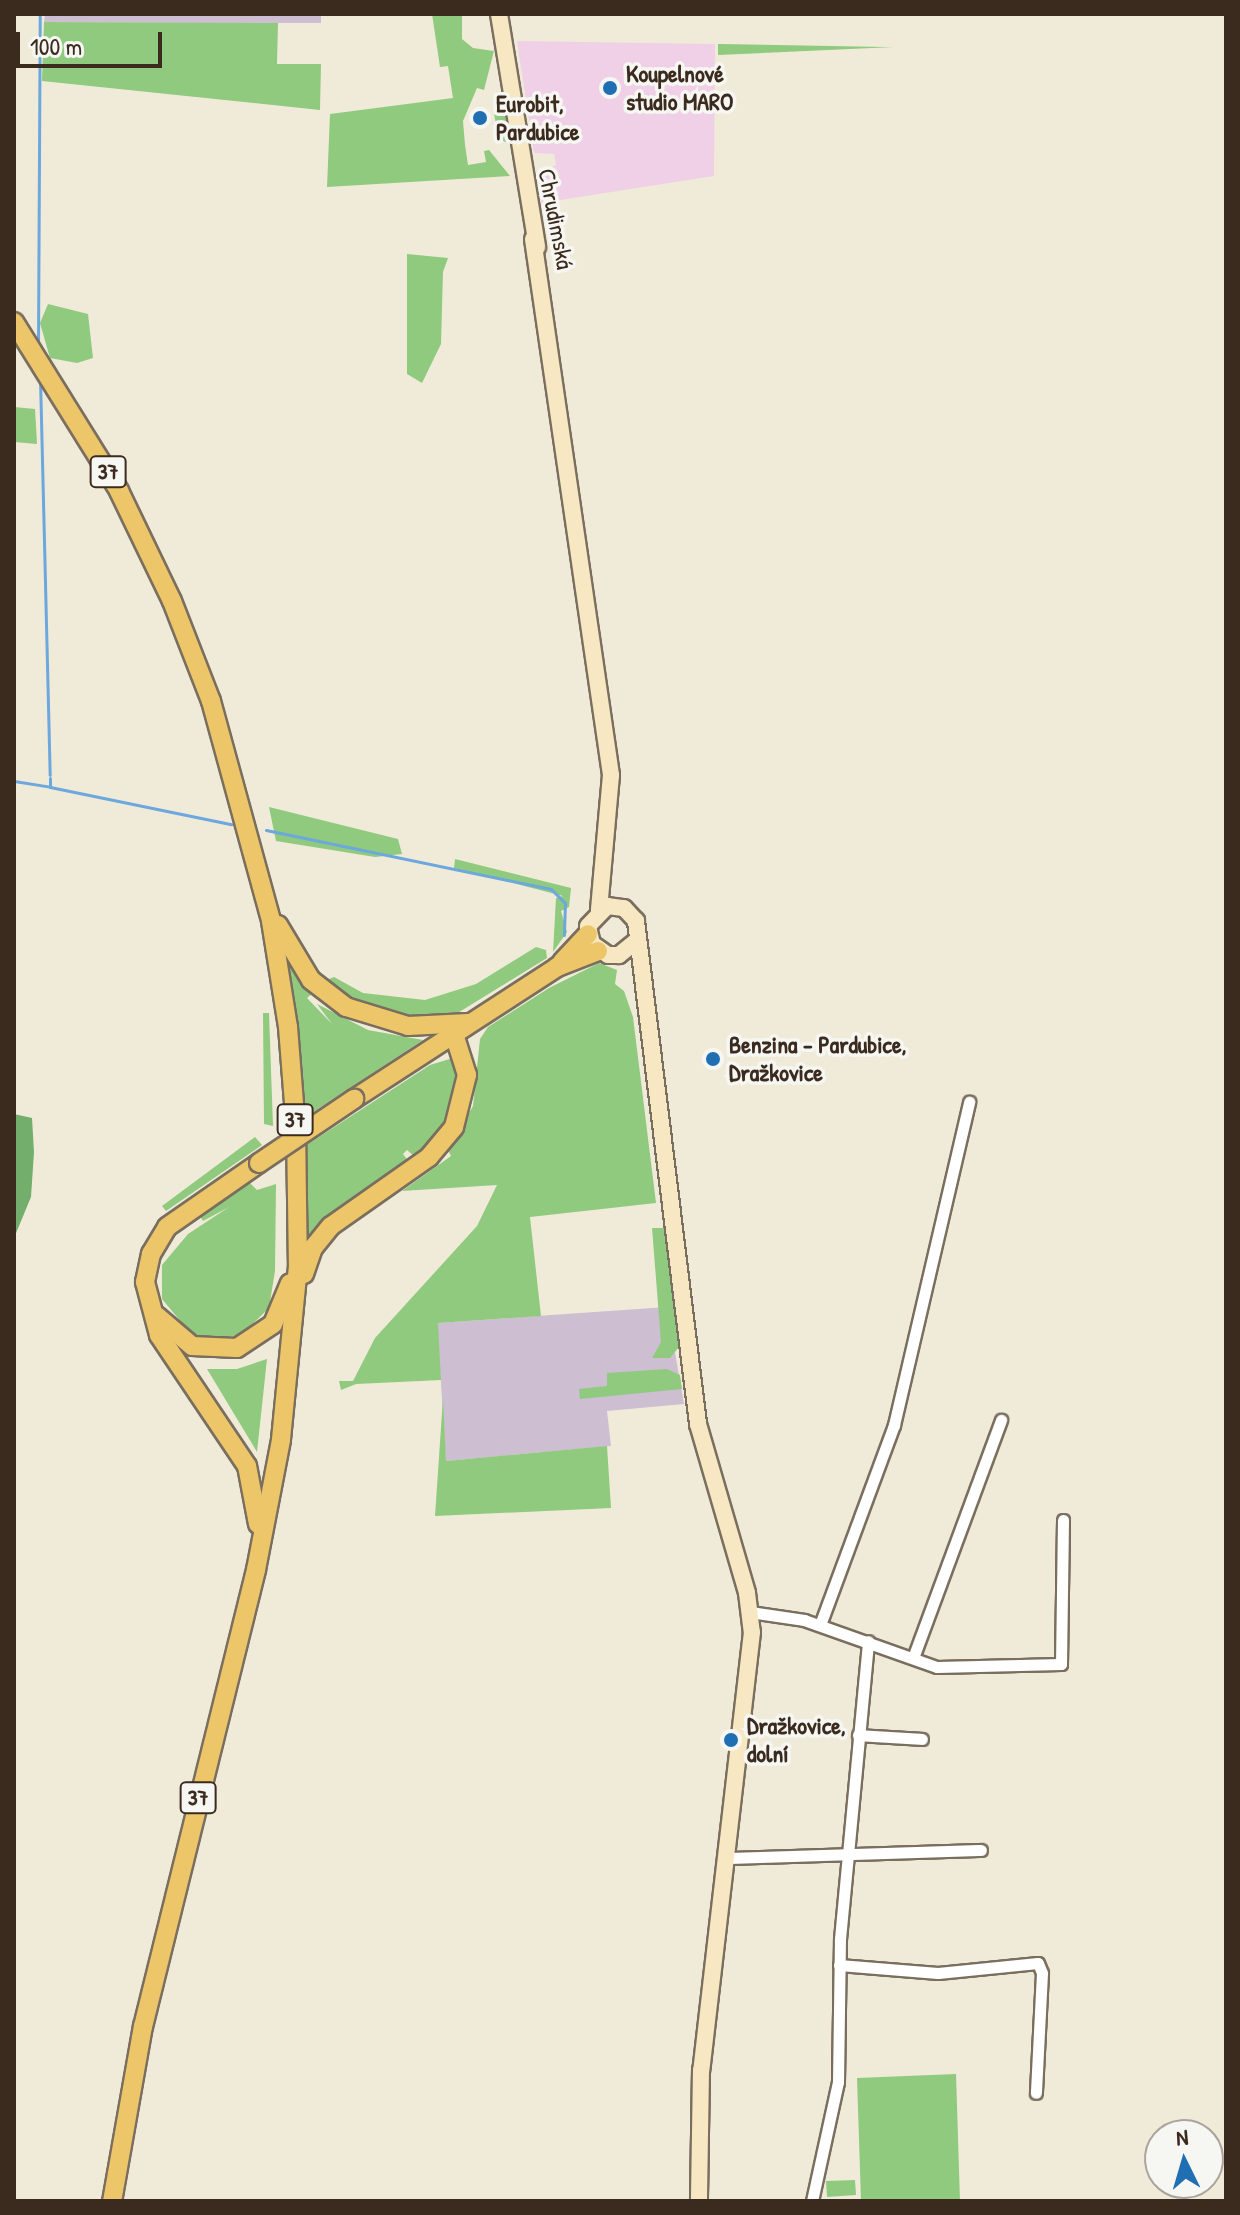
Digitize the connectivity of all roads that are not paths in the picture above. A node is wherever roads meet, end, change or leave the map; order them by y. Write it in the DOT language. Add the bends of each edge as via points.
graph roads {
  1 [pos="499,14"];
  2 [pos="533,239"];
  3 [pos="14,322"];
  4 [pos="548,339"];
  5 [pos="604,874"];
  6 [pos="616,906"];
  7 [pos="268,909"];
  8 [pos="599,910"];
  9 [pos="588,934"];
  10 [pos="635,942"];
  11 [pos="598,951"];
  12 [pos="619,955"];
  13 [pos="557,967"];
  14 [pos="642,984"];
  15 [pos="471,1023"];
  16 [pos="454,1034"];
  17 [pos="969,1102"];
  18 [pos="298,1241"];
  19 [pos="146,1291"];
  20 [pos="295,1320"];
  21 [pos="1001,1420"];
  22 [pos="1063,1520"];
  23 [pos="256,1570"];
  24 [pos="750,1612"];
  25 [pos="820,1625"];
  26 [pos="868,1641"];
  27 [pos="913,1658"];
  28 [pos="858,1735"];
  29 [pos="922,1739"];
  30 [pos="981,1850"];
  31 [pos="846,1856"];
  32 [pos="727,1858"];
  33 [pos="839,1965"];
  34 [pos="1036,2093"];
  35 [pos="112,2201"];
  36 [pos="699,2201"];
  37 [pos="812,2201"];
  1 -- 2 [label="main road, Chrudimská"];
  2 -- 4 [label="main road"];
  2 -- 4 [label="main road, Chrudimská" via="545,291"];
  3 -- 7 [label="main road, 37" via="119,491 188,638 236,780"];
  4 -- 5 [label="main road" via="611,775"];
  5 -- 6 [label="main road"];
  5 -- 8 [label="main road"];
  6 -- 8 [label="main road"];
  6 -- 10 [label="main road" via="636,921"];
  7 -- 15 [label="main road" via="311,980 346,1007 408,1026"];
  7 -- 18 [label="main road, 37" via="291,1059"];
  8 -- 9 [label="main road"];
  9 -- 11 [label="main road"];
  9 -- 13 [label="main road"];
  10 -- 12 [label="main road"];
  10 -- 14 [label="main road"];
  11 -- 12 [label="main road"];
  11 -- 13 [label="main road"];
  12 -- 14 [label="main road"];
  13 -- 15 [label="main road"];
  14 -- 24 [label="main road" via="698,1424"];
  15 -- 16 [label="main road"];
  16 -- 19 [label="main road, bridge" via="167,1227 148,1261"];
  16 -- 20 [label="main road" via="467,1075 454,1127 429,1157 318,1240 307,1261"];
  17 -- 25 [label="street" via="894,1425"];
  18 -- 19 [label="main road" via="277,1318 244,1346 215,1351 187,1344 163,1324"];
  18 -- 20 [label="main road, 37"];
  19 -- 23 [label="main road" via="159,1335 250,1475 258,1506"];
  20 -- 23 [label="main road, 37" via="281,1440"];
  21 -- 27 [label="street"];
  22 -- 27 [label="street" via="1061,1664 937,1667"];
  23 -- 35 [label="main road, 37" via="160,1950"];
  24 -- 25 [label="street"];
  24 -- 32 [label="main road" via="751,1657"];
  25 -- 26 [label="street"];
  26 -- 27 [label="street"];
  26 -- 28 [label="street"];
  28 -- 29 [label="street"];
  28 -- 31 [label="street"];
  30 -- 31 [label="street"];
  31 -- 32 [label="street"];
  31 -- 33 [label="street"];
  32 -- 36 [label="main road" via="701,2070"];
  33 -- 34 [label="street" via="938,1973 1038,1963"];
  33 -- 37 [label="street" via="838,2082"];
}
